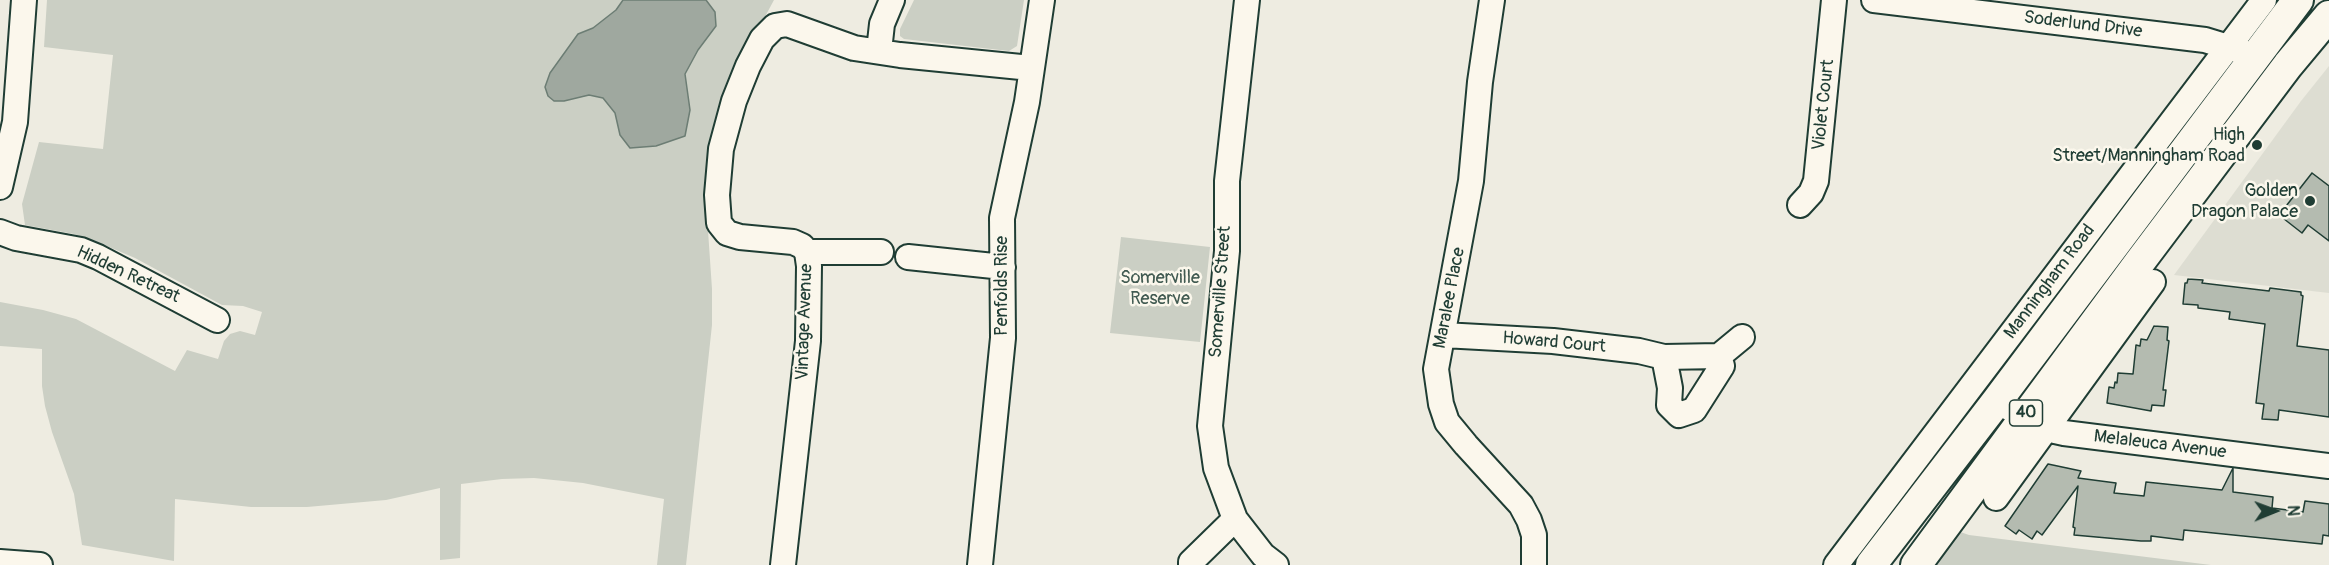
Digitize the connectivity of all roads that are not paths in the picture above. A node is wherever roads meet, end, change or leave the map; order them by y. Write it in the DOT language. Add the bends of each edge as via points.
graph roads {
  1 [pos="24,0"];
  2 [pos="892,0"];
  3 [pos="1247,0"];
  4 [pos="1492,0"];
  5 [pos="1834,0"];
  6 [pos="1874,0"];
  7 [pos="2264,0"];
  8 [pos="2298,0"];
  9 [pos="1041,4"];
  10 [pos="2329,16"];
  11 [pos="879,51"];
  12 [pos="2241,52"];
  13 [pos="1031,68"];
  14 [pos="8,120"];
  15 [pos="0,187"];
  16 [pos="1800,205"];
  17 [pos="0,232"];
  18 [pos="807,252"];
  19 [pos="881,252"];
  20 [pos="908,257"];
  21 [pos="1003,267"];
  22 [pos="2153,282"];
  23 [pos="217,320"];
  24 [pos="1443,335"];
  25 [pos="1742,337"];
  26 [pos="1719,356"];
  27 [pos="1664,357"];
  28 [pos="1997,401"];
  29 [pos="2035,423"];
  30 [pos="2329,466"];
  31 [pos="1996,498"];
  32 [pos="1235,519"];
  33 [pos="0,562"];
  34 [pos="40,565"];
  35 [pos="783,565"];
  36 [pos="980,565"];
  37 [pos="1191,565"];
  38 [pos="1276,565"];
  39 [pos="1534,565"];
  40 [pos="1836,565"];
  41 [pos="1871,565"];
  42 [pos="1916,565"];
  1 -- 14 [label="street"];
  2 -- 11 [label="street" via="882,24"];
  3 -- 32 [label="street, Somerville Street" via="1227,181 1227,251 1210,426 1216,468"];
  4 -- 24 [label="street, Maralee Place" via="1471,181"];
  5 -- 16 [label="street, Violet Court" via="1816,181"];
  6 -- 12 [label="street, Soderlund Drive" via="2167,35"];
  7 -- 12 [label="street, Manningham Road"];
  8 -- 12 [label="main road, Manningham Road / 40"];
  9 -- 13 [label="street, Penfolds Rise"];
  10 -- 29 [label="main road, 40" via="2288,65"];
  11 -- 13 [label="street, Vintage Avenue"];
  11 -- 18 [label="street, Vintage Avenue" via="854,48 787,24 775,26 762,39 747,66 734,101 721,149 719,223 727,233 793,242"];
  12 -- 28 [label="main road, Manningham Road / 40"];
  12 -- 40 [label="street, Manningham Road"];
  13 -- 21 [label="street, Penfolds Rise" via="1028,102 1002,218"];
  14 -- 15 [label="street"];
  17 -- 23 [label="street, Hidden Retreat" via="81,250"];
  18 -- 19 [label="street"];
  18 -- 35 [label="street, Vintage Avenue" via="808,341"];
  20 -- 21 [label="street"];
  21 -- 36 [label="street, Penfolds Rise" via="1003,338"];
  22 -- 29 [label="street"];
  24 -- 27 [label="street, Howard Court" via="1553,341"];
  24 -- 39 [label="street, Maralee Place" via="1437,369 1447,422 1521,505 1534,535"];
  25 -- 26 [label="street"];
  26 -- 27 [label="street, Howard Court"];
  26 -- 27 [label="street" via="1722,366 1694,410 1679,415 1669,405"];
  28 -- 29 [label="street, Melaleuca Avenue"];
  28 -- 41 [label="main road, Manningham Road / 40"];
  29 -- 30 [label="street, Melaleuca Avenue"];
  29 -- 31 [label="street"];
  29 -- 42 [label="main road, 40"];
  32 -- 37 [label="street"];
  32 -- 38 [label="street, Somerville Street" via="1263,555"];
  33 -- 34 [label="street"];
}
